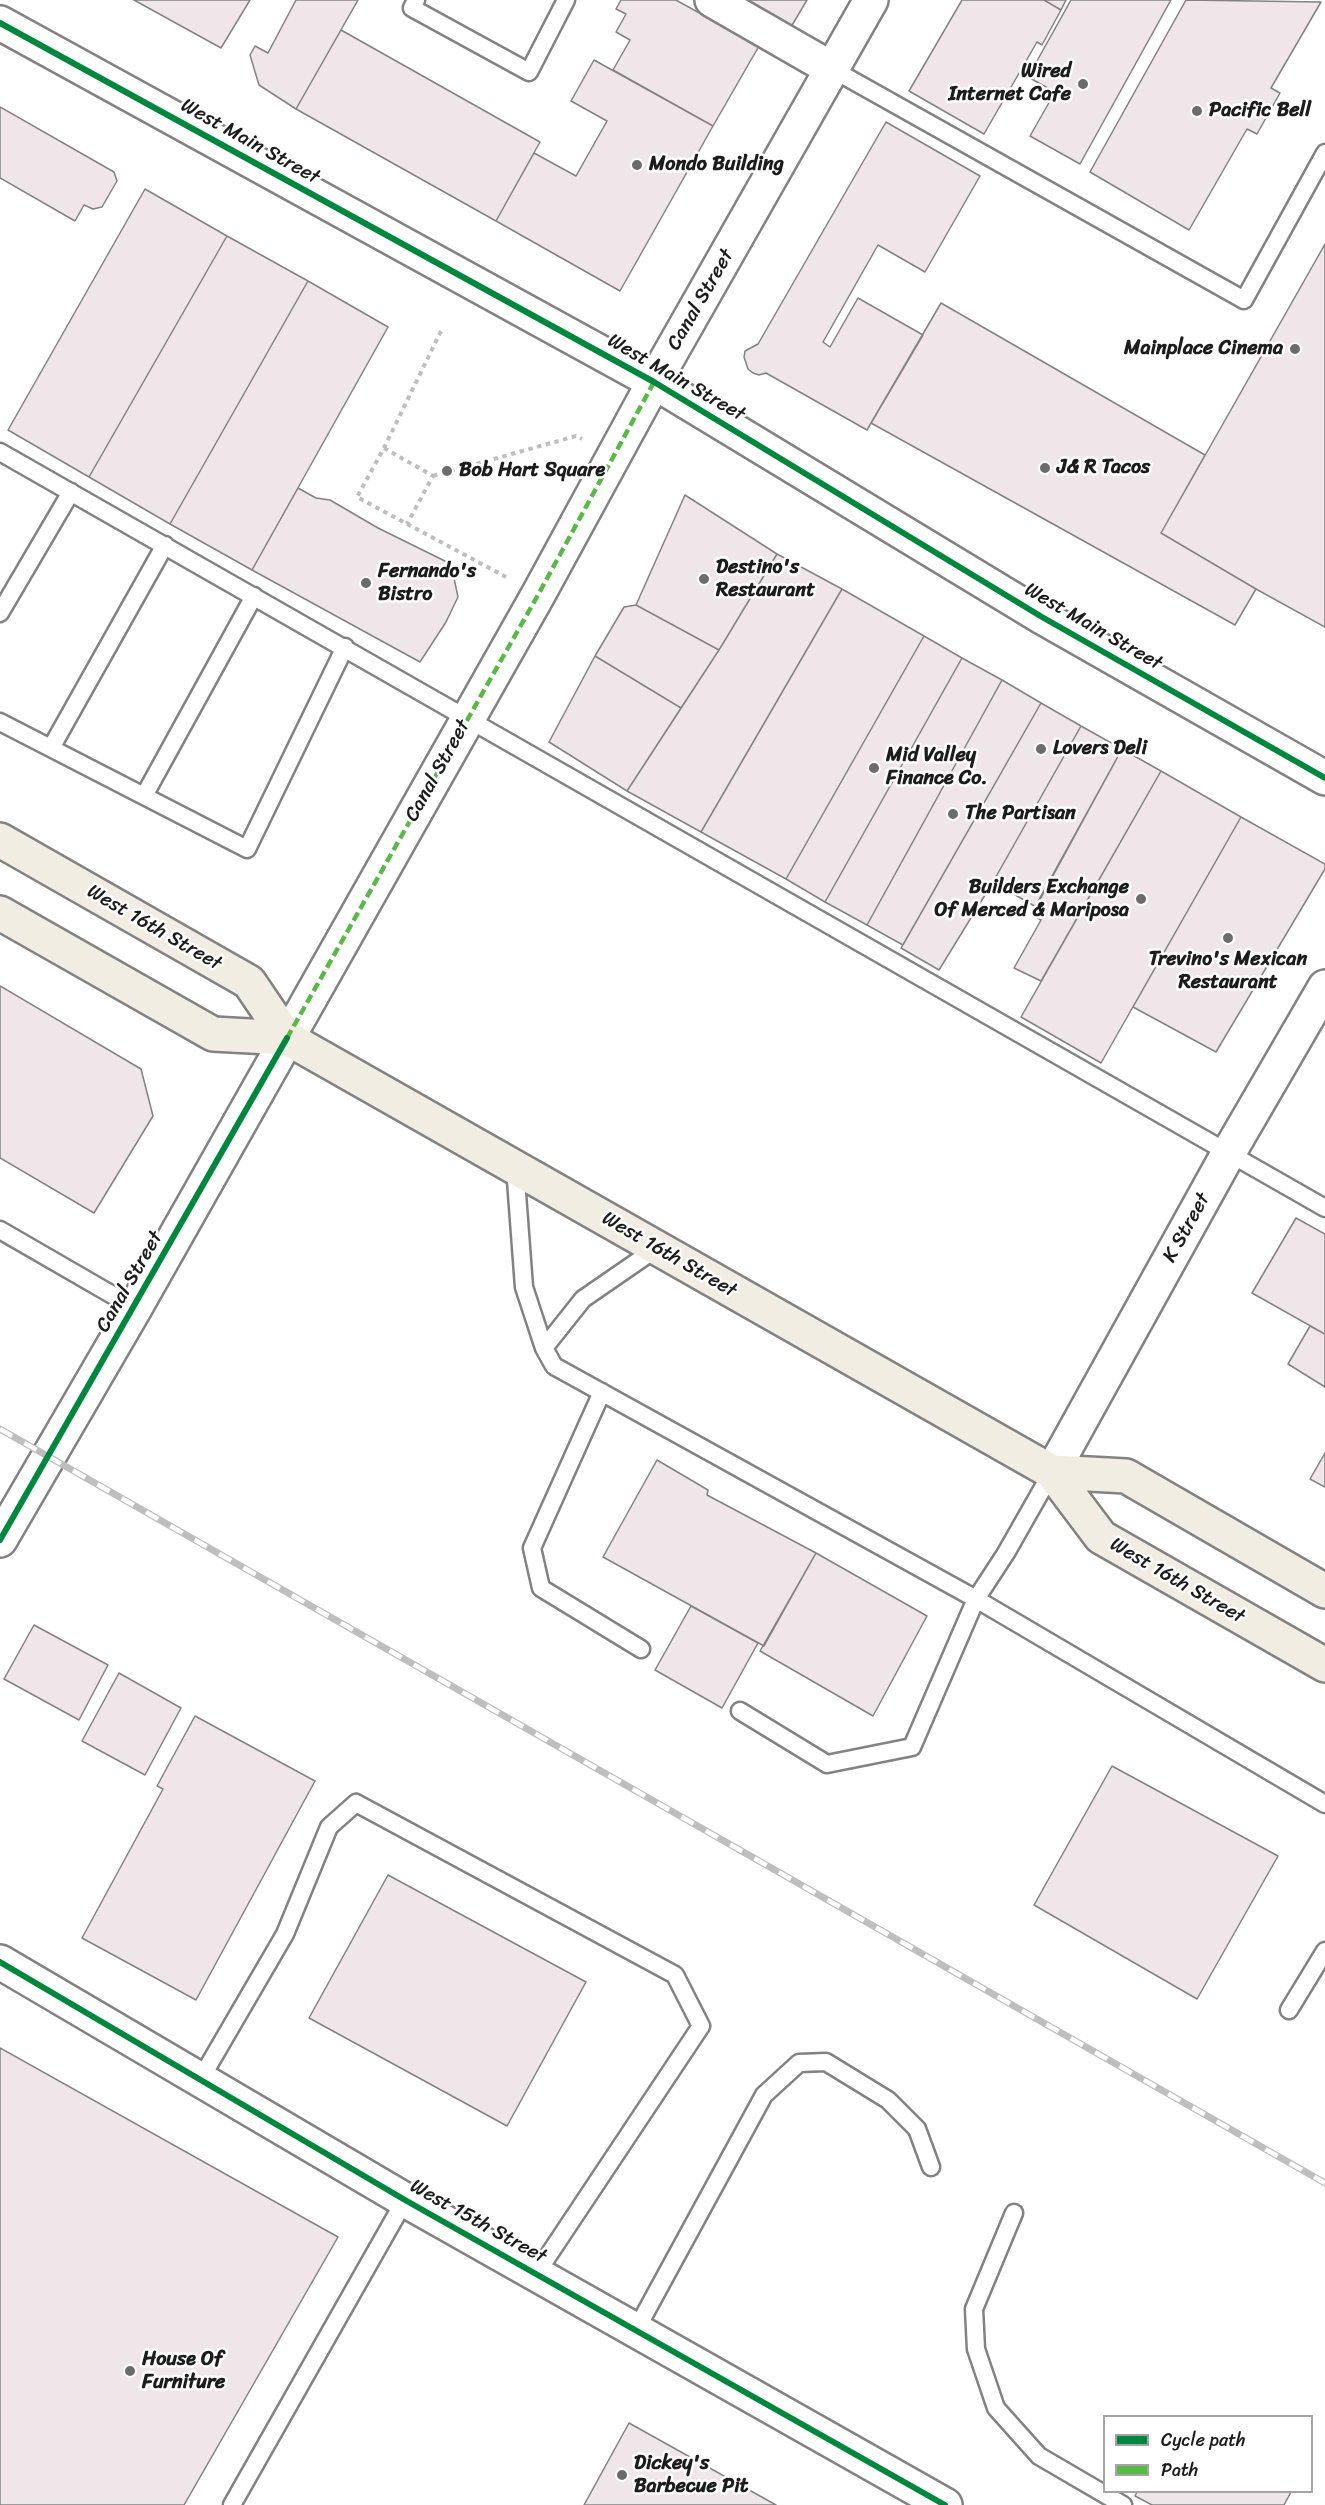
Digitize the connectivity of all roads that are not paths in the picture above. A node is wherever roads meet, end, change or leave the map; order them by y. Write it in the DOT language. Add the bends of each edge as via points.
graph roads {
  1 [pos="416,0"];
  2 [pos="566,0"];
  3 [pos="712,0"];
  4 [pos="871,0"];
  5 [pos="0,23"];
  6 [pos="832,69"];
  7 [pos="1325,153"];
  8 [pos="654,382"];
  9 [pos="0,452"];
  10 [pos="71,492"];
  11 [pos="165,545"];
  12 [pos="254,596"];
  13 [pos="0,613"];
  14 [pos="345,647"];
  15 [pos="468,717"];
  16 [pos="0,722"];
  17 [pos="51,748"];
  18 [pos="1325,778"];
  19 [pos="144,796"];
  20 [pos="0,840"];
  21 [pos="0,913"];
  22 [pos="1325,987"];
  23 [pos="287,1038"];
  24 [pos="1228,1154"];
  25 [pos="515,1167"];
  26 [pos="1325,1208"];
  27 [pos="0,1230"];
  28 [pos="657,1248"];
  29 [pos="135,1308"];
  30 [pos="544,1348"];
  31 [pos="602,1392"];
  32 [pos="1052,1472"];
  33 [pos="0,1540"];
  34 [pos="1325,1591"];
  35 [pos="976,1599"];
  36 [pos="641,1649"];
  37 [pos="1325,1665"];
  38 [pos="740,1711"];
  39 [pos="1325,1804"];
  40 [pos="1325,1950"];
  41 [pos="0,1962"];
  42 [pos="1289,2010"];
  43 [pos="200,2080"];
  44 [pos="931,2167"];
  45 [pos="405,2200"];
  46 [pos="1014,2213"];
  47 [pos="536,2274"];
  48 [pos="636,2330"];
  49 [pos="1103,2493"];
  50 [pos="1103,2493"];
  51 [pos="232,2505"];
  52 [pos="945,2505"];
  53 [pos="1124,2505"];
  1 -- 2 [label="lane" via="412,8 529,72"];
  3 -- 6 [label="street"];
  4 -- 6 [label="street, Canal Street"];
  5 -- 8 [label="street, West Main Street"];
  6 -- 7 [label="lane" via="1244,300"];
  6 -- 8 [label="street, Canal Street"];
  8 -- 15 [label="street, Canal Street"];
  8 -- 18 [label="street, West Main Street" via="1042,617"];
  9 -- 10 [label="lane"];
  10 -- 11 [label="lane"];
  10 -- 13 [label="lane"];
  11 -- 12 [label="lane"];
  11 -- 17 [label="lane"];
  12 -- 14 [label="lane"];
  12 -- 19 [label="lane"];
  14 -- 15 [label="lane"];
  14 -- 19 [label="lane" via="247,849"];
  15 -- 23 [label="street, Canal Street"];
  15 -- 24 [label="lane"];
  16 -- 17 [label="lane"];
  17 -- 19 [label="lane"];
  20 -- 23 [label="main road, West 16th Street" via="249,982"];
  21 -- 23 [label="main road, West 16th Street" via="213,1034"];
  22 -- 24 [label="street, K Street"];
  23 -- 25 [label="main road, West 16th Street"];
  23 -- 29 [label="street, Canal Street"];
  24 -- 26 [label="lane"];
  24 -- 32 [label="street, K Street"];
  25 -- 28 [label="main road, West 16th Street"];
  25 -- 30 [label="lane" via="524,1287"];
  27 -- 29 [label="lane"];
  28 -- 30 [label="lane" via="583,1299"];
  28 -- 32 [label="main road, West 16th Street"];
  29 -- 33 [label="street, Canal Street"];
  30 -- 31 [label="lane" via="554,1366"];
  31 -- 35 [label="lane"];
  31 -- 36 [label="lane" via="532,1548 541,1588"];
  32 -- 34 [label="main road, West 16th Street" via="1126,1476"];
  32 -- 35 [label="lane"];
  32 -- 37 [label="main road, West 16th Street" via="1101,1538"];
  35 -- 38 [label="lane" via="912,1747 827,1764"];
  35 -- 39 [label="lane"];
  40 -- 42 [label="lane"];
  41 -- 43 [label="street, West 15th Street"];
  43 -- 45 [label="street, West 15th Street"];
  43 -- 47 [label="lane" via="285,1934 329,1827 356,1803 675,1975 701,2026"];
  44 -- 48 [label="lane" via="917,2129 888,2100 826,2062 799,2063 764,2095"];
  45 -- 47 [label="street, West 15th Street"];
  45 -- 51 [label="lane"];
  46 -- 49 [label="lane" via="974,2308 976,2349 996,2409 1039,2456"];
  47 -- 48 [label="street, West 15th Street"];
  48 -- 52 [label="street, West 15th Street"];
  50 -- 53 [label="lane"];
}
